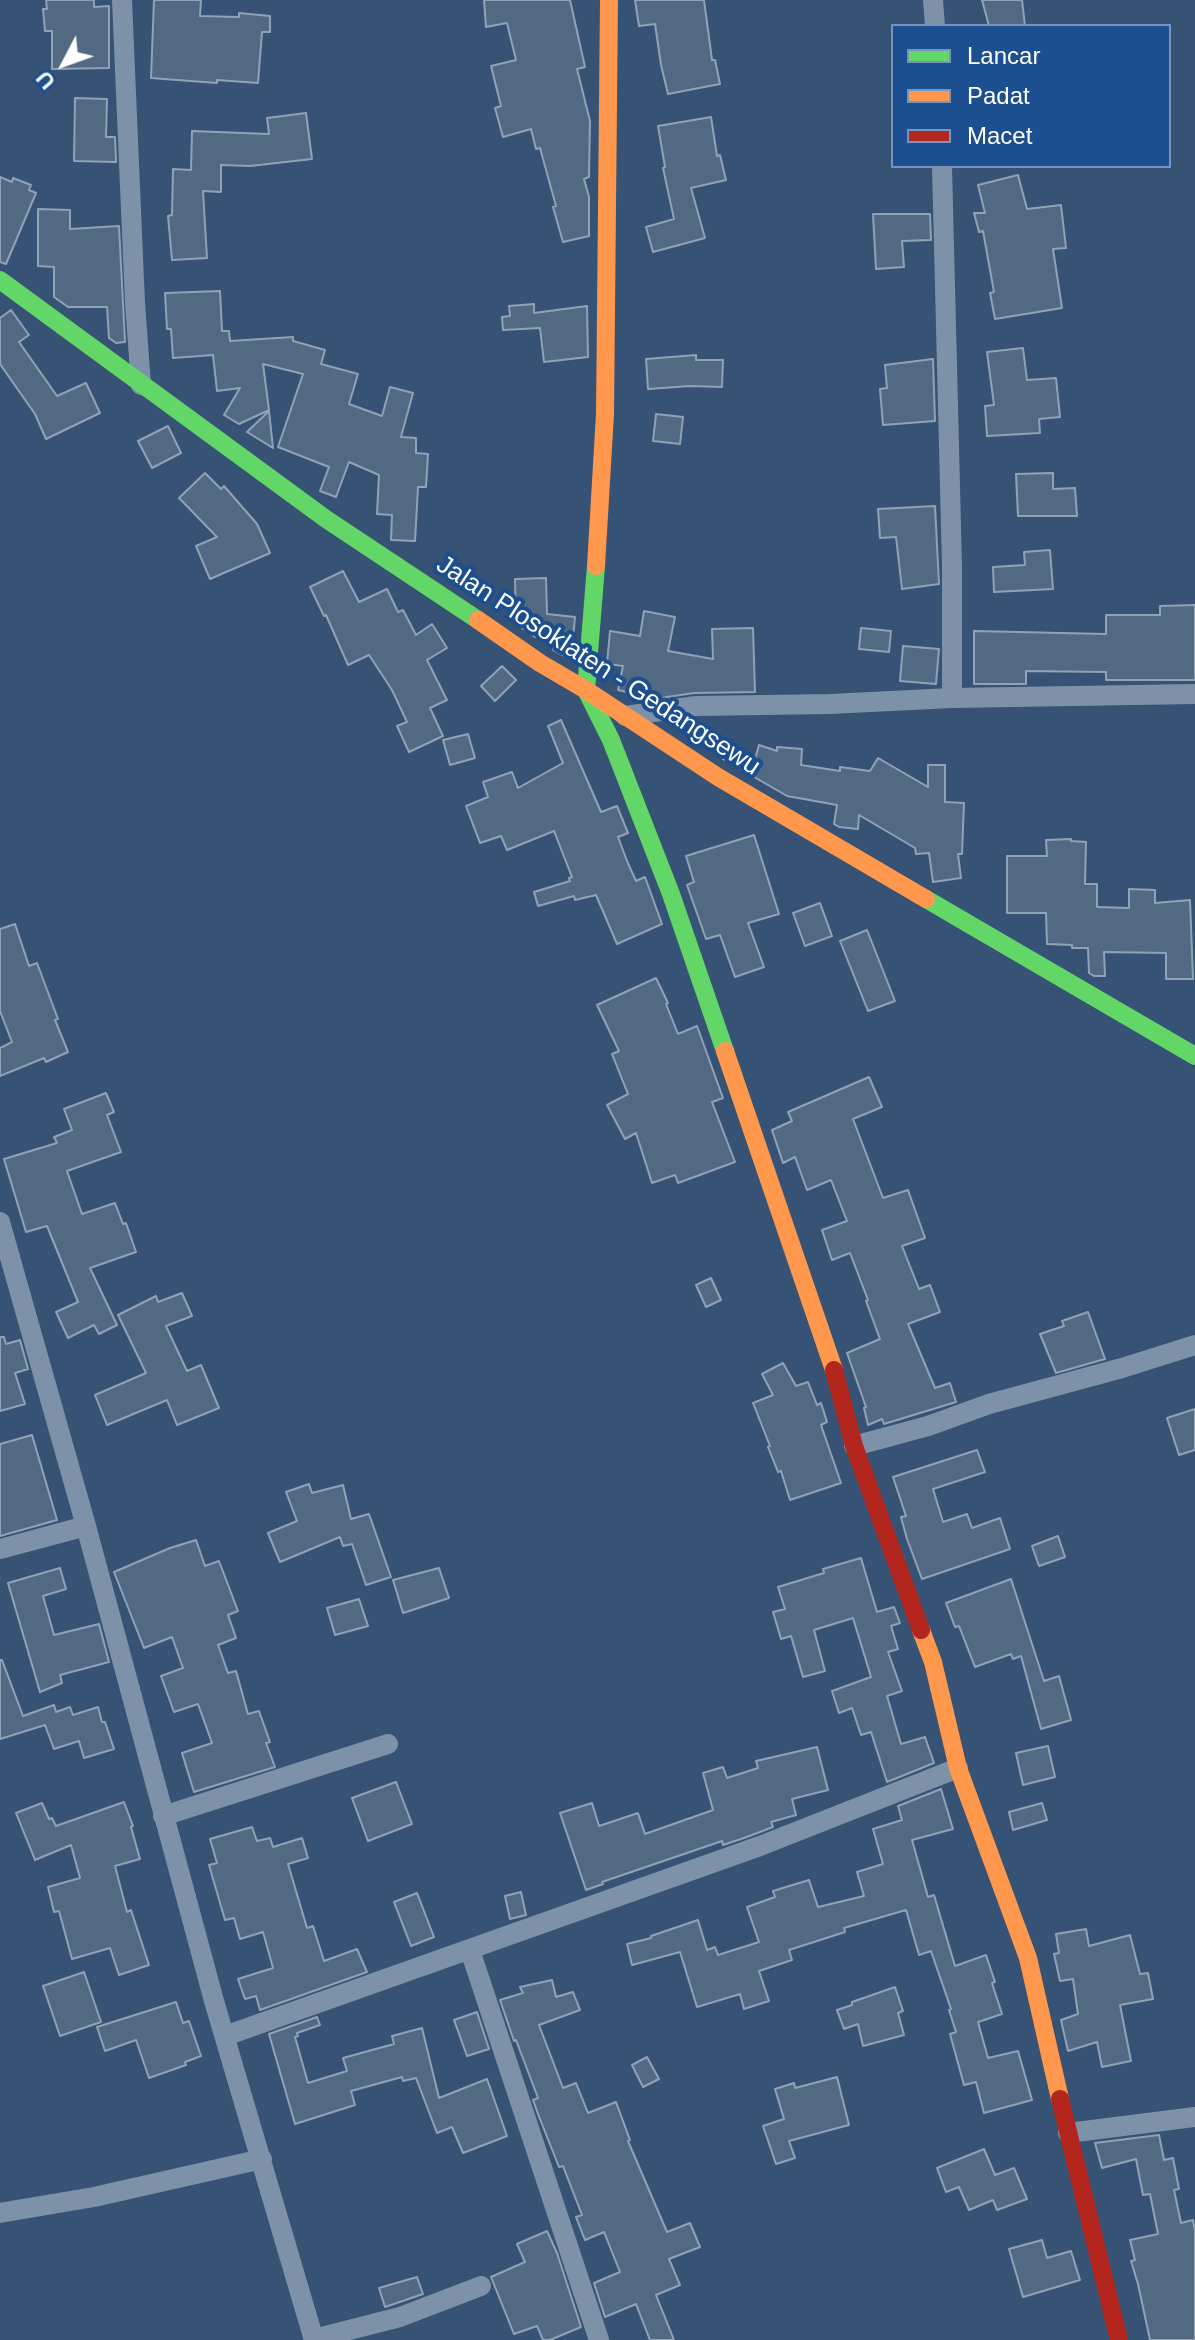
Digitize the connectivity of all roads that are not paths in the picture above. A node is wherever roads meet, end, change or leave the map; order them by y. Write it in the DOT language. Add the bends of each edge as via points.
graph roads {
  1 [pos="122,0"];
  2 [pos="609,0"];
  3 [pos="933,0"];
  4 [pos="935,24"];
  5 [pos="942,168"];
  6 [pos="0,280"];
  7 [pos="141,385"];
  8 [pos="586,690"];
  9 [pos="1195,694"];
  10 [pos="952,698"];
  11 [pos="625,716"];
  12 [pos="1195,1056"];
  13 [pos="0,1222"];
  14 [pos="1195,1345"];
  15 [pos="854,1446"];
  16 [pos="86,1526"];
  17 [pos="0,1549"];
  18 [pos="388,1744"];
  19 [pos="958,1768"];
  20 [pos="163,1816"];
  21 [pos="470,1950"];
  22 [pos="225,2036"];
  23 [pos="1195,2117"];
  24 [pos="1068,2133"];
  25 [pos="262,2159"];
  26 [pos="0,2213"];
  27 [pos="481,2286"];
  28 [pos="314,2340"];
  29 [pos="599,2340"];
  30 [pos="1119,2340"];
  1 -- 7 [label="street"];
  2 -- 8 [label="street" via="605,414"];
  3 -- 4 [label="street"];
  5 -- 10 [label="street"];
  6 -- 7 [label="street, Jalan Plosoklaten - Gedangsewu"];
  7 -- 8 [label="street, Jalan Plosoklaten - Gedangsewu" via="326,519"];
  8 -- 11 [label="street, Jalan Plosoklaten - Gedangsewu"];
  8 -- 15 [label="street" via="671,894 806,1284"];
  9 -- 10 [label="street"];
  10 -- 11 [label="street" via="696,706"];
  11 -- 12 [label="street, Jalan Plosoklaten - Gedangsewu" via="718,777"];
  13 -- 16 [label="street"];
  14 -- 15 [label="street"];
  15 -- 19 [label="street" via="933,1662"];
  16 -- 17 [label="street"];
  16 -- 20 [label="street"];
  18 -- 20 [label="street"];
  19 -- 21 [label="street"];
  19 -- 24 [label="street" via="1028,1958"];
  20 -- 22 [label="street"];
  21 -- 22 [label="street"];
  21 -- 29 [label="street"];
  22 -- 25 [label="street"];
  23 -- 24 [label="street"];
  24 -- 30 [label="street"];
  25 -- 26 [label="street"];
  25 -- 28 [label="street"];
  27 -- 28 [label="street" via="400,2317"];
}
